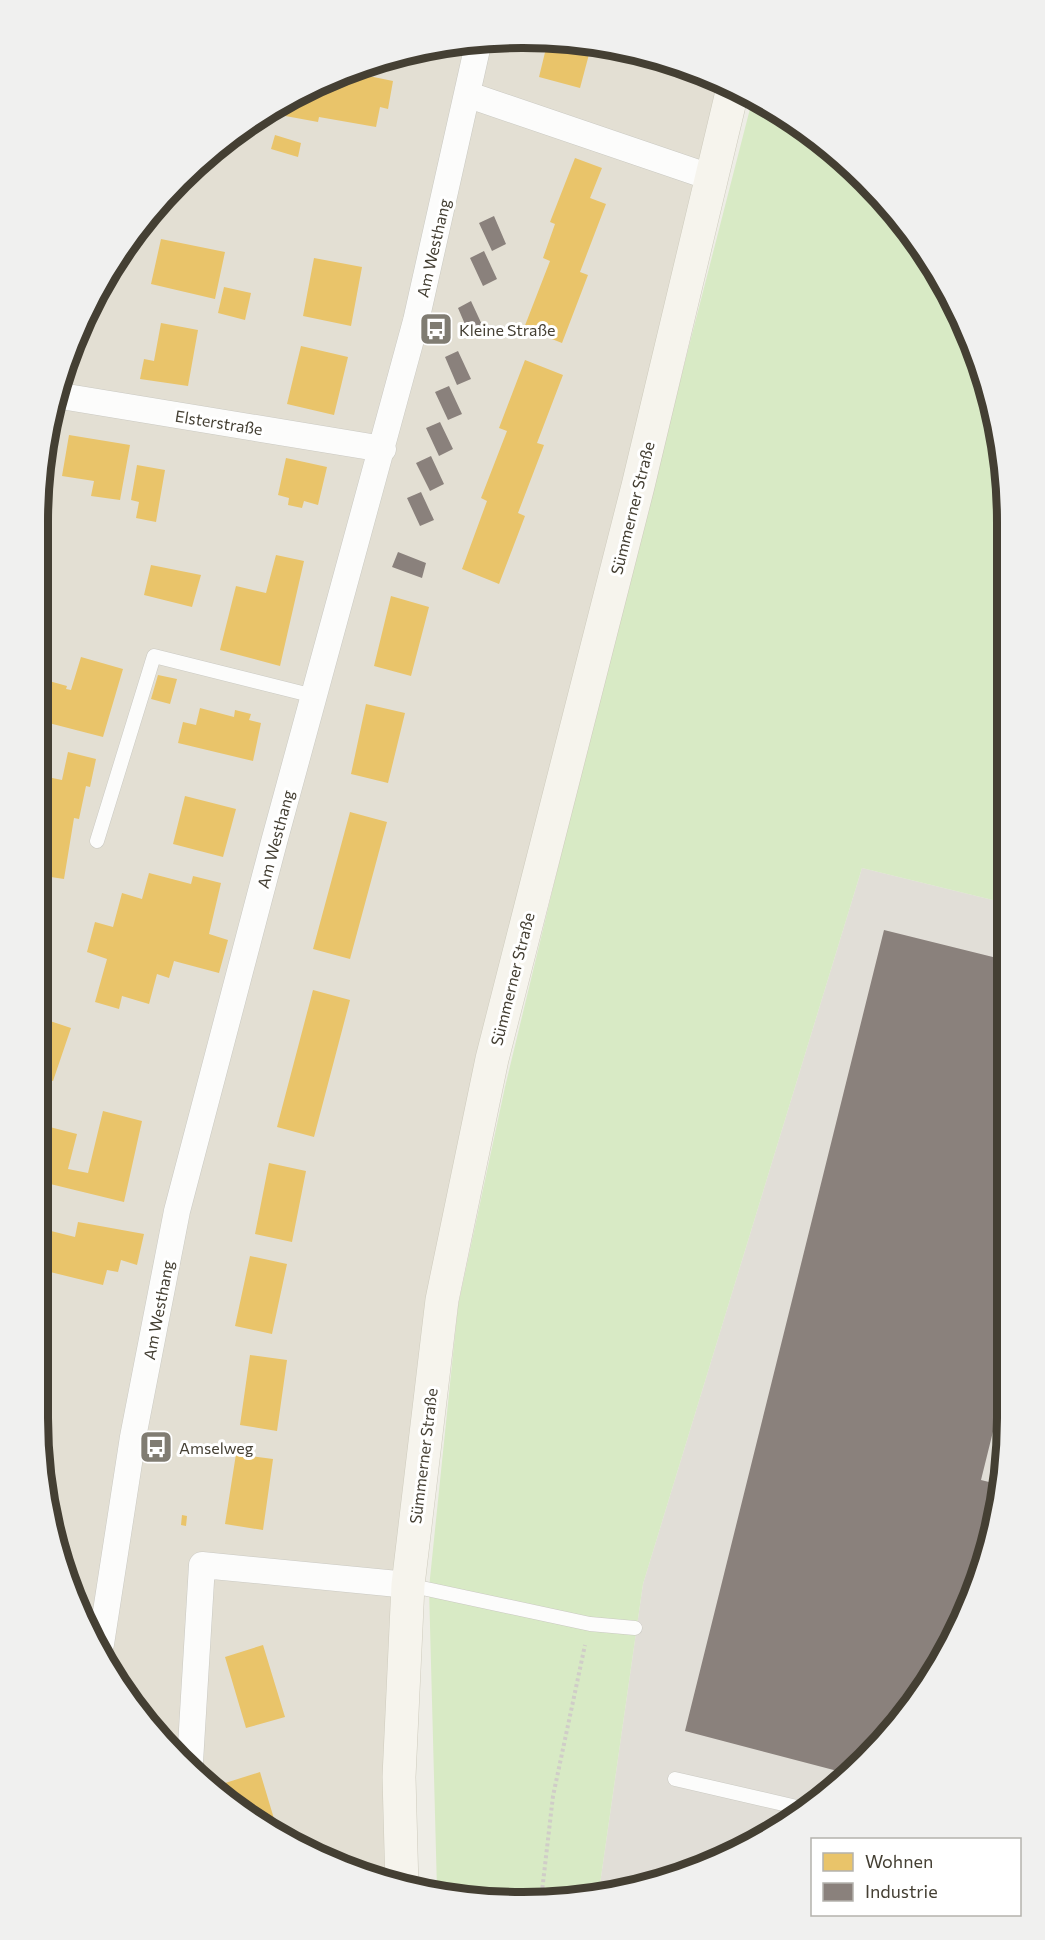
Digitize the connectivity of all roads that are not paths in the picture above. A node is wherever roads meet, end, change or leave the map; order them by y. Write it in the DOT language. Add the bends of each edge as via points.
graph roads {
  1 [pos="477,50"];
  2 [pos="469,95"];
  3 [pos="731,96"];
  4 [pos="710,177"];
  5 [pos="65,397"];
  6 [pos="383,449"];
  7 [pos="314,696"];
  8 [pos="97,842"];
  9 [pos="408,1585"];
  10 [pos="635,1628"];
  11 [pos="102,1637"];
  12 [pos="190,1756"];
  13 [pos="675,1779"];
  14 [pos="794,1806"];
  15 [pos="402,1876"];
  1 -- 2 [label="street, Am Westhang"];
  2 -- 4 [label="street"];
  2 -- 6 [label="street, Am Westhang"];
  3 -- 4 [label="main road, Sümmerner Straße"];
  4 -- 9 [label="main road, Sümmerner Straße" via="638,486 492,1059 442,1300"];
  5 -- 6 [label="street, Elsterstraße"];
  6 -- 7 [label="street, Am Westhang"];
  7 -- 8 [label="lane" via="154,656"];
  7 -- 11 [label="street, Am Westhang" via="177,1211 133,1437"];
  9 -- 10 [label="lane" via="590,1624"];
  9 -- 12 [label="street" via="202,1565"];
  9 -- 15 [label="main road, Sümmerner Straße" via="399,1777"];
  13 -- 14 [label="lane"];
}
